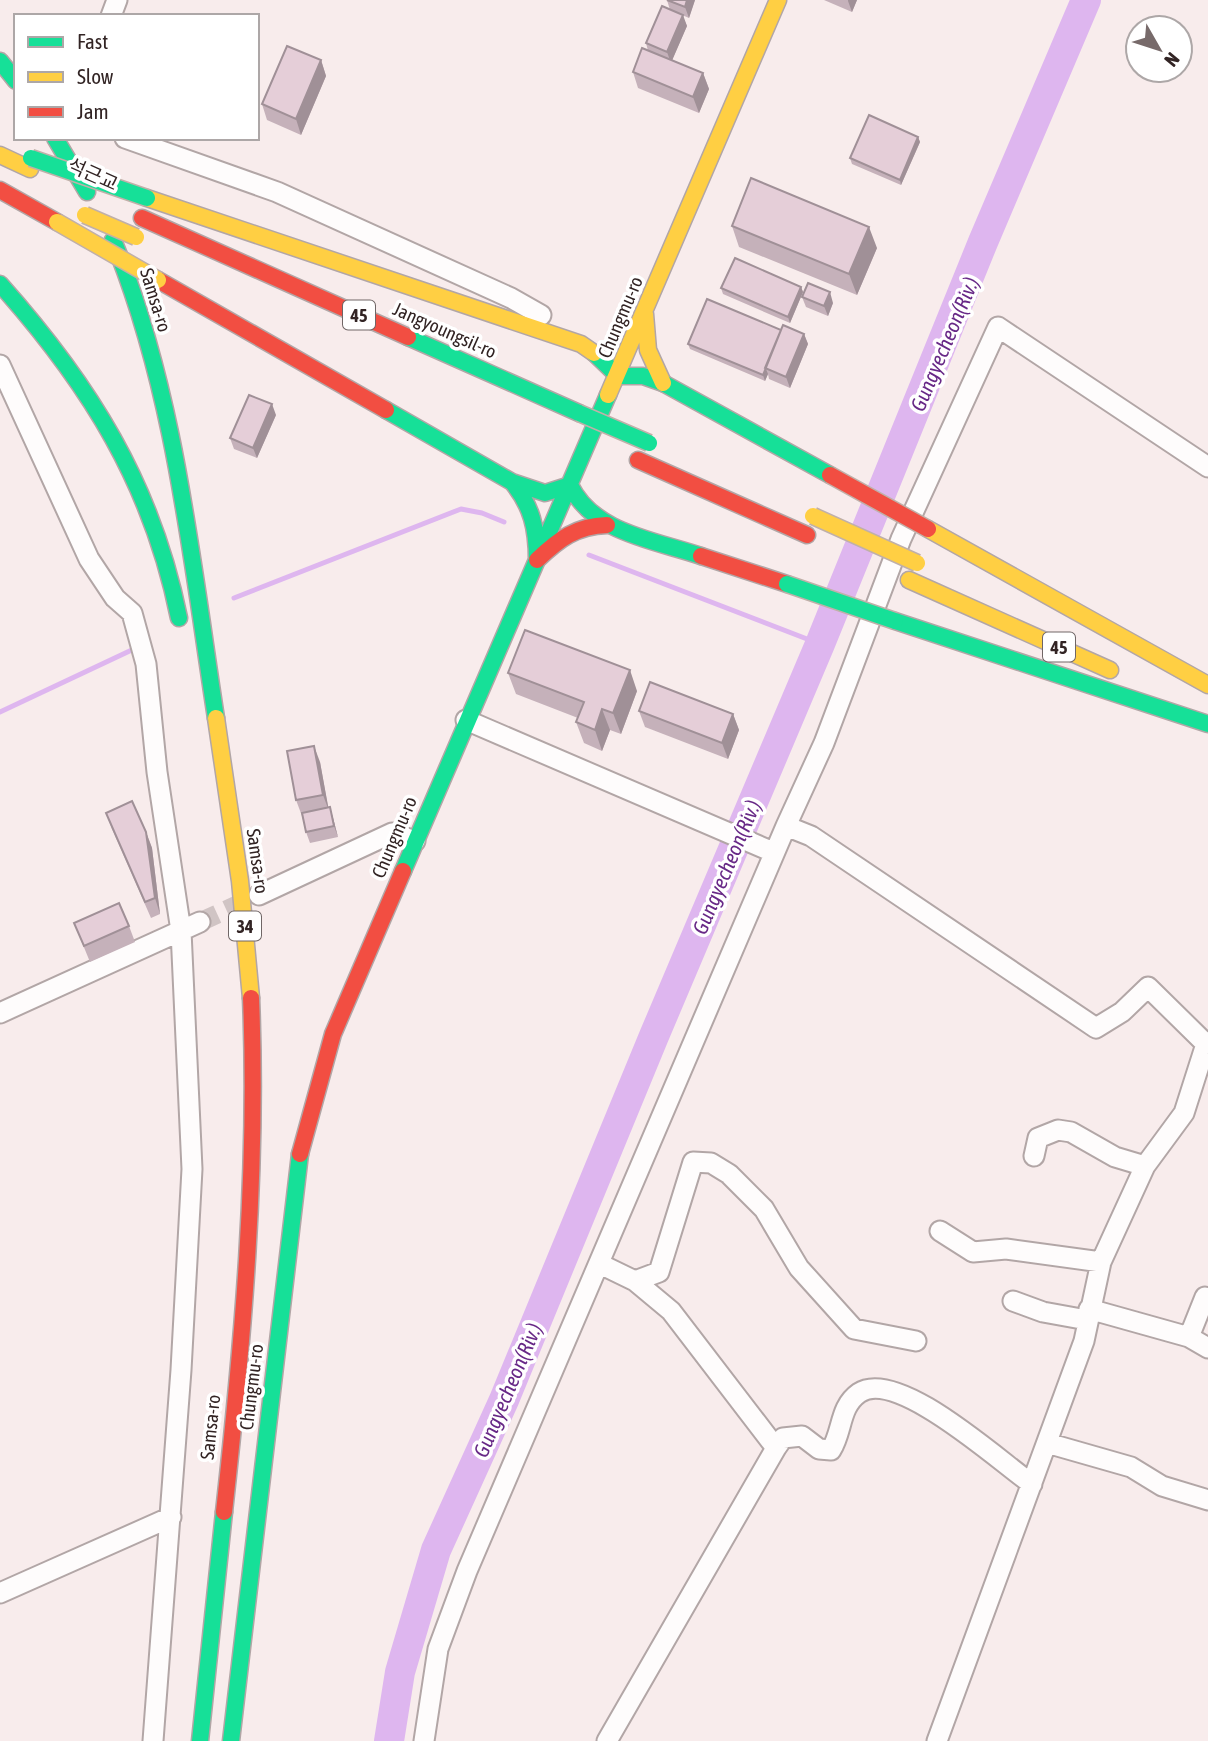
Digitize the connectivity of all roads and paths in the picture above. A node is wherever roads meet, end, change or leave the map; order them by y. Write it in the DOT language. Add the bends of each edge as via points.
graph roads {
  1 [pos="778,0"];
  2 [pos="0,61"];
  3 [pos="14,78"];
  4 [pos="56,140"];
  5 [pos="131,140"];
  6 [pos="0,148"];
  7 [pos="0,155"];
  8 [pos="31,164"];
  9 [pos="0,180"];
  10 [pos="0,190"];
  11 [pos="103,201"];
  12 [pos="133,214"];
  13 [pos="143,240"];
  14 [pos="0,284"];
  15 [pos="645,314"];
  16 [pos="620,332"];
  17 [pos="593,341"];
  18 [pos="0,365"];
  19 [pos="618,376"];
  20 [pos="663,383"];
  21 [pos="569,430"];
  22 [pos="604,445"];
  23 [pos="655,446"];
  24 [pos="633,458"];
  25 [pos="1208,467"];
  26 [pos="512,482"];
  27 [pos="570,485"];
  28 [pos="806,513"];
  29 [pos="607,525"];
  30 [pos="813,538"];
  31 [pos="537,561"];
  32 [pos="871,564"];
  33 [pos="923,565"];
  34 [pos="180,628"];
  35 [pos="1094,641"];
  36 [pos="1121,675"];
  37 [pos="1208,685"];
  38 [pos="1146,686"];
  39 [pos="1208,692"];
  40 [pos="1208,713"];
  41 [pos="466,720"];
  42 [pos="1208,724"];
  43 [pos="786,826"];
  44 [pos="415,841"];
  45 [pos="766,849"];
  46 [pos="259,895"];
  47 [pos="200,922"];
  48 [pos="181,931"];
  49 [pos="0,1013"];
  50 [pos="1207,1043"];
  51 [pos="1034,1156"];
  52 [pos="1145,1166"];
  53 [pos="940,1231"];
  54 [pos="1101,1262"];
  55 [pos="600,1265"];
  56 [pos="635,1281"];
  57 [pos="1205,1297"];
  58 [pos="1013,1301"];
  59 [pos="1088,1314"];
  60 [pos="1189,1337"];
  61 [pos="916,1341"];
  62 [pos="1208,1348"];
  63 [pos="1047,1443"];
  64 [pos="776,1448"];
  65 [pos="1032,1484"];
  66 [pos="1208,1500"];
  67 [pos="171,1517"];
  68 [pos="0,1592"];
  69 [pos="945,1716"];
  70 [pos="153,1741"];
  71 [pos="200,1741"];
  72 [pos="231,1741"];
  73 [pos="424,1741"];
  74 [pos="607,1741"];
  75 [pos="937,1741"];
  76 [pos="950,1741"];
  1 -- 15 [label="main road, Chungmu-ro"];
  2 -- 3 [label="main road"];
  4 -- 71 [label="main road, Samsa-ro / 34" via="115,244 141,318 171,440 243,895 253,1047 245,1266"];
  5 -- 17 [label="street" via="277,192 579,330"];
  6 -- 8 [label="main road"];
  7 -- 8 [label="main road"];
  8 -- 11 [label="main road, 석근교"];
  8 -- 17 [label="main road, bridge"];
  9 -- 13 [label="main road, 석근교, bridge"];
  10 -- 26 [label="main road, bridge"];
  12 -- 23 [label="main road, Jangyoungsil-ro / 45, bridge"];
  14 -- 34 [label="main road" via="67,360 113,435 153,524"];
  15 -- 16 [label="main road"];
  15 -- 19 [label="main road, Chungmu-ro"];
  15 -- 20 [label="main road" via="645,345"];
  17 -- 19 [label="main road"];
  18 -- 48 [label="street" via="89,559 115,598 132,613 146,664"];
  19 -- 20 [label="main road" via="643,376"];
  19 -- 27 [label="main road, Chungmu-ro"];
  20 -- 37 [label="main road, bridge"];
  21 -- 22 [label="main road"];
  24 -- 30 [label="main road"];
  25 -- 43 [label="street" via="998,327 901,539 824,743"];
  26 -- 27 [label="main road" via="545,493"];
  26 -- 31 [label="main road" via="535,515"];
  27 -- 29 [label="main road" via="579,505"];
  27 -- 31 [label="main road, Chungmu-ro"];
  28 -- 33 [label="main road, bridge"];
  29 -- 31 [label="main road" via="576,528"];
  29 -- 42 [label="main road, bridge"];
  31 -- 41 [label="main road, Chungmu-ro"];
  32 -- 36 [label="main road, 45"];
  35 -- 39 [label="main road, 45"];
  38 -- 40 [label="main road"];
  41 -- 44 [label="main road, Chungmu-ro"];
  41 -- 45 [label="street"];
  43 -- 45 [label="street"];
  43 -- 50 [label="street" via="811,836 1096,1028 1122,1012 1148,987"];
  44 -- 46 [label="street" via="392,833"];
  44 -- 72 [label="main road, Chungmu-ro" via="332,1034 300,1152"];
  45 -- 55 [label="street"];
  47 -- 48 [label="street"];
  48 -- 49 [label="street"];
  48 -- 67 [label="street" via="192,1169"];
  50 -- 52 [label="street" via="1184,1113"];
  51 -- 52 [label="street" via="1038,1138 1058,1130"];
  52 -- 54 [label="street"];
  53 -- 54 [label="street" via="973,1252 1006,1249"];
  54 -- 59 [label="street"];
  55 -- 56 [label="street"];
  55 -- 73 [label="street" via="467,1571 438,1649"];
  56 -- 61 [label="street" via="659,1272 693,1162 711,1163 764,1209 799,1268 854,1329"];
  56 -- 64 [label="street" via="671,1311"];
  57 -- 60 [label="street"];
  58 -- 59 [label="street" via="1043,1312"];
  59 -- 60 [label="street"];
  59 -- 63 [label="street" via="1084,1341"];
  60 -- 62 [label="street"];
  63 -- 65 [label="street"];
  63 -- 66 [label="street" via="1131,1467 1162,1486"];
  64 -- 65 [label="street" via="783,1438 802,1436 819,1449 831,1450 849,1402 870,1388 886,1389 905,1395 971,1435 997,1461"];
  64 -- 74 [label="street"];
  65 -- 69 [label="street"];
  67 -- 68 [label="street"];
  67 -- 70 [label="street"];
  69 -- 75 [label="street"];
  69 -- 76 [label="street" via="953,1729"];
}
